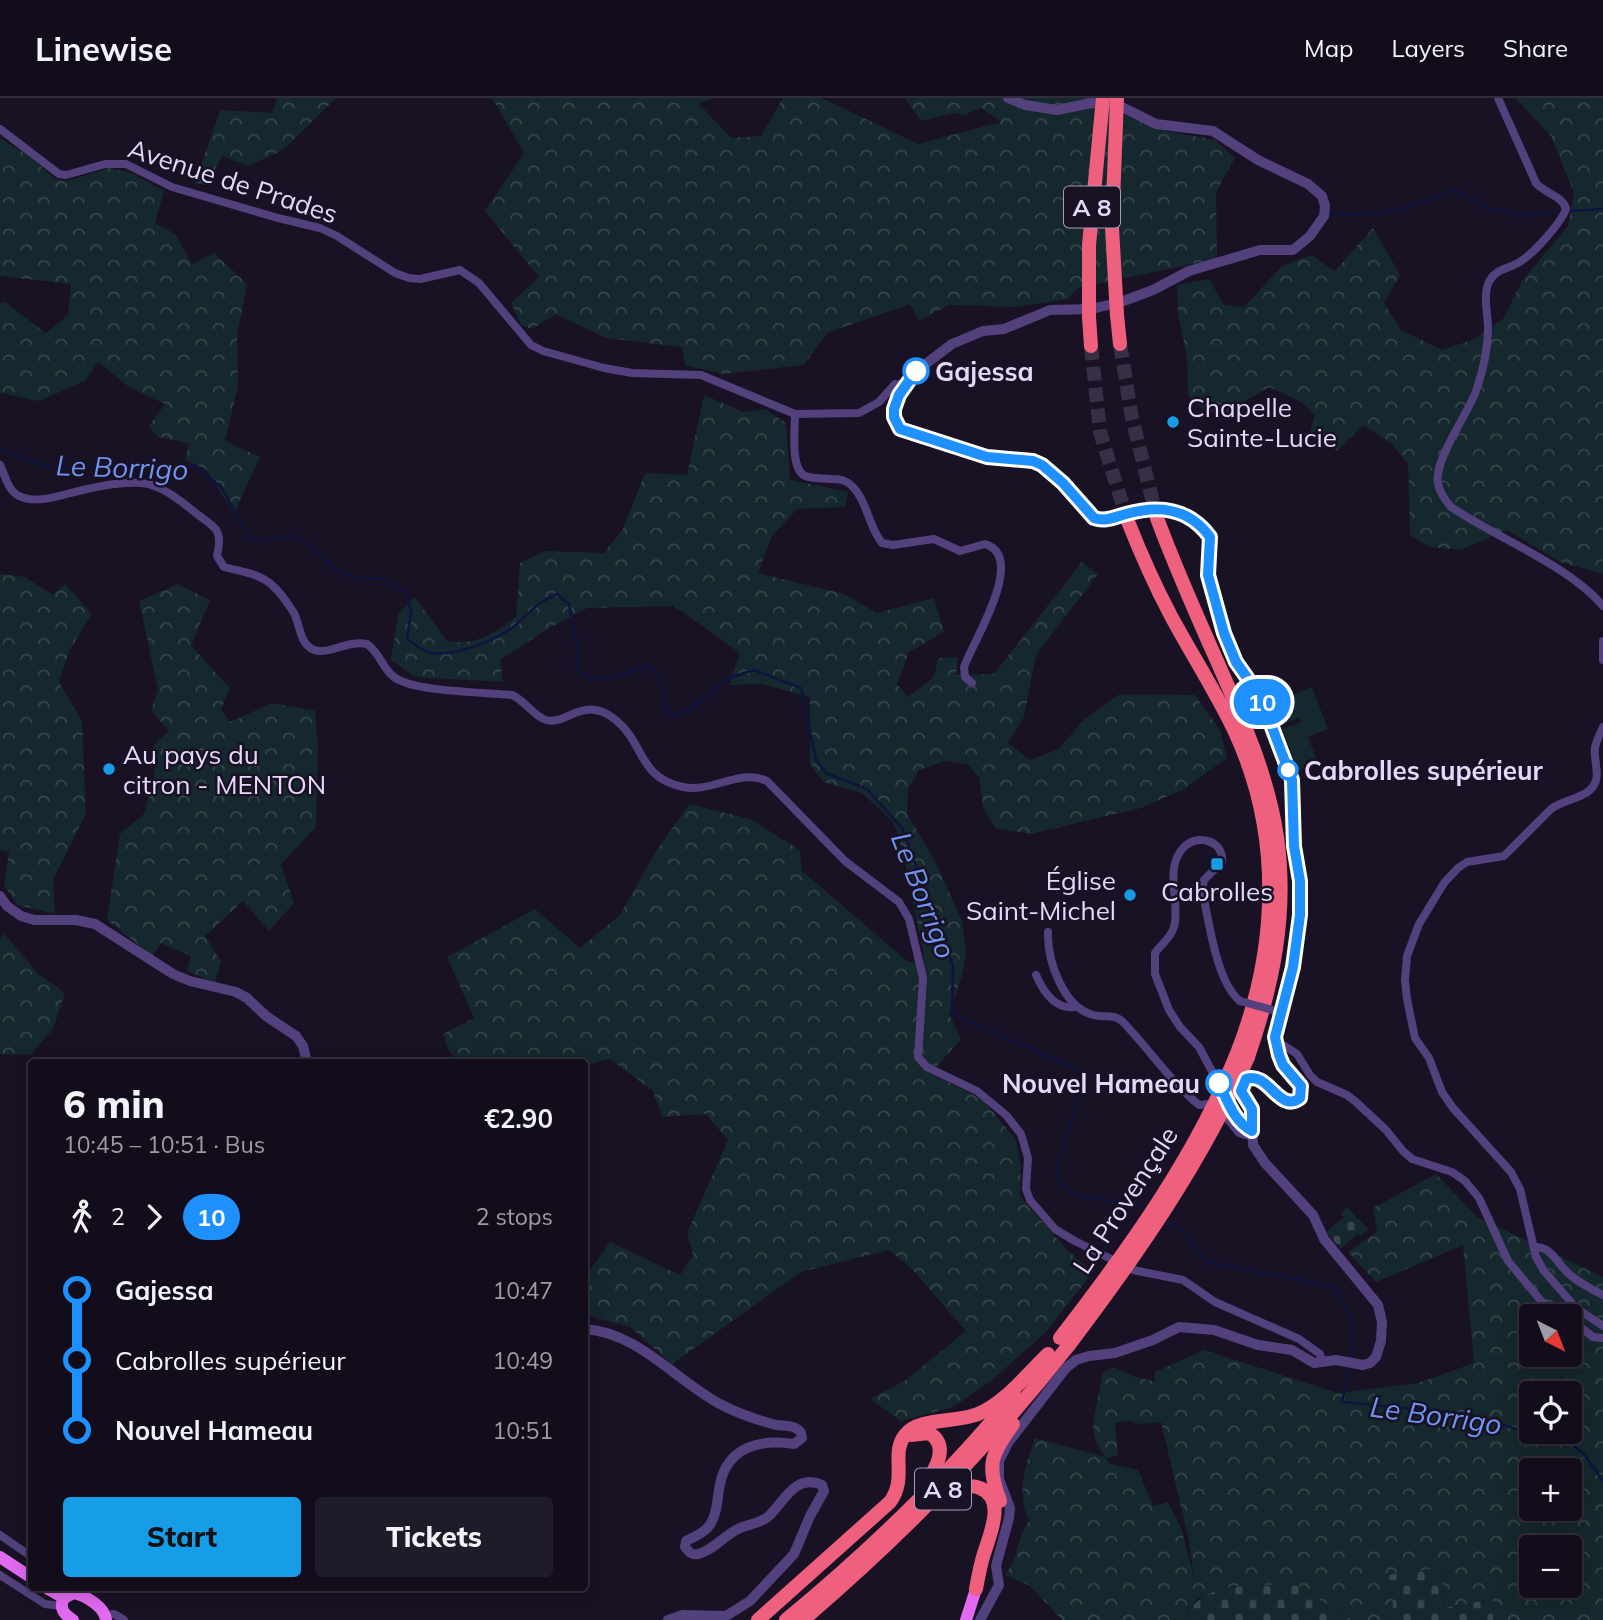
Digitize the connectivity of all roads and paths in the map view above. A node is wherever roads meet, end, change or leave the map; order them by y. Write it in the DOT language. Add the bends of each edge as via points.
graph roads {
  1 [pos="1008,98"];
  2 [pos="1103,98"];
  3 [pos="1117,98"];
  4 [pos="1498,98"];
  5 [pos="0,129"];
  6 [pos="1120,344"];
  7 [pos="1091,346"];
  8 [pos="904,385"];
  9 [pos="794,414"];
  10 [pos="0,465"];
  11 [pos="1157,518"];
  12 [pos="1127,519"];
  13 [pos="1603,606"];
  14 [pos="1603,640"];
  15 [pos="1603,660"];
  16 [pos="972,683"];
  17 [pos="1603,727"];
  18 [pos="0,896"];
  19 [pos="1048,932"];
  20 [pos="1036,975"];
  21 [pos="1075,1007"];
  22 [pos="1278,1011"];
  23 [pos="1277,1046"];
  24 [pos="1243,1052"];
  25 [pos="306,1059"];
  26 [pos="1252,1134"];
  27 [pos="1534,1247"];
  28 [pos="1603,1295"];
  29 [pos="1545,1304"];
  30 [pos="1603,1326"];
  31 [pos="1582,1328"];
  32 [pos="588,1330"];
  33 [pos="1603,1338"];
  34 [pos="1050,1360"];
  35 [pos="1322,1361"];
  36 [pos="900,1446"];
  37 [pos="895,1523"];
  38 [pos="0,1535"];
  39 [pos="28,1553"];
  40 [pos="0,1557"];
  41 [pos="861,1569"];
  42 [pos="0,1575"];
  43 [pos="28,1575"];
  44 [pos="998,1590"];
  45 [pos="974,1595"];
  46 [pos="67,1596"];
  47 [pos="991,1603"];
  48 [pos="106,1617"];
  49 [pos="73,1620"];
  50 [pos="124,1620"];
  51 [pos="668,1620"];
  52 [pos="758,1620"];
  53 [pos="786,1620"];
  54 [pos="803,1620"];
  55 [pos="966,1620"];
  56 [pos="980,1620"];
  1 -- 8 [label="street" via="1057,110 1107,104 1156,124 1213,131 1308,184 1322,197 1324,216 1293,250 1260,250 1189,271 1121,302 1091,309 1050,310 1004,329 973,334 942,351"];
  2 -- 7 [label="highway, A 8, bridge" via="1090,232"];
  3 -- 6 [label="highway, A 8, bridge" via="1112,228"];
  4 -- 13 [label="street" via="1535,183 1561,200 1566,209 1522,261 1497,271 1488,283 1484,362 1437,481 1459,513 1559,571"];
  5 -- 9 [label="street, Avenue de Prades" via="59,174 126,164 172,187 320,228 409,278 460,270 479,283 531,345 543,351 616,371 701,375"];
  8 -- 9 [label="street, Avenue de Prades" via="895,384 879,402 859,413"];
  8 -- 22 [label="street" via="894,417 906,433 987,457 1042,465 1094,518 1167,508 1210,537 1208,575 1224,633 1264,706 1292,780 1300,906 1296,951"];
  9 -- 16 [label="street" via="799,471 806,477 847,481 861,498 882,543 934,539 960,551 985,544 996,551 999,589 964,667 965,677"];
  10 -- 35 [label="street" via="17,496 29,499 141,483 181,501 218,530 217,556 224,567 252,573 282,595 312,649 367,643 386,669 404,683 512,695 550,721 583,709 601,713 616,720 632,738 648,769 683,787 706,787 746,776 767,781 837,854 899,902 909,919 923,978 918,1057 927,1067 977,1091 1006,1115 1021,1134 1028,1158 1030,1200 1055,1229 1133,1270 1182,1280 1215,1301 1300,1339 1320,1354"];
  11 -- 24 [label="highway, La Provençale / A 8" via="1251,740 1277,837 1281,889 1278,947 1266,1000"];
  12 -- 24 [label="highway, La Provençale / A 8" via="1156,587 1236,736 1264,822 1270,876 1268,934"];
  14 -- 15 [label="street"];
  17 -- 27 [label="street" via="1595,748 1594,786 1551,809 1504,856 1466,862 1458,868 1419,924 1408,956 1406,999 1415,1038 1446,1099 1511,1172 1526,1206"];
  18 -- 25 [label="street" via="22,916 95,924 173,974 236,992 296,1036"];
  19 -- 21 [label="street" via="1051,962"];
  20 -- 21 [label="street" via="1049,997 1060,1005"];
  21 -- 26 [label="street" via="1097,1017 1121,1020 1199,1105 1206,1104 1226,1117 1240,1133"];
  22 -- 23 [label="street"];
  22 -- 26 [label="street, bridge" via="1240,1001 1232,994 1202,890 1204,880 1219,868 1223,856 1214,843 1194,841 1176,859 1175,924 1154,956 1155,974 1169,1010 1199,1047 1236,1117"];
  23 -- 26 [label="street" via="1283,1065 1301,1086 1301,1094 1290,1103 1259,1079 1246,1079 1241,1091 1252,1109"];
  23 -- 29 [label="street" via="1297,1054 1317,1082 1356,1102 1412,1159 1465,1181 1479,1199 1508,1261"];
  24 -- 34 [label="highway, La Provençale / A 8, bridge" via="1223,1110 1192,1166 1116,1281"];
  26 -- 35 [label="street" via="1253,1145 1265,1163 1313,1215 1324,1240 1378,1305 1381,1341 1370,1363"];
  27 -- 28 [label="street" via="1545,1248 1566,1272"];
  27 -- 30 [label="street" via="1544,1271 1565,1297"];
  31 -- 33 [label="street"];
  32 -- 51 [label="street" via="617,1334 727,1407 801,1431 799,1442 759,1442 733,1459 721,1480 710,1525 686,1541 690,1553 704,1552 738,1529 769,1516 797,1486 816,1482 824,1491 794,1554 750,1601 726,1616 683,1615"];
  34 -- 36 [label="highway" via="984,1411 918,1426 906,1434"];
  34 -- 37 [label="highway, La Provençale / A 8"];
  34 -- 41 [label="highway, La Provençale / A 8" via="960,1471"];
  34 -- 45 [label="highway" via="994,1455 991,1477 1002,1513"];
  35 -- 44 [label="street" via="1314,1363 1292,1350 1258,1345 1214,1330 1180,1326 1115,1353 1076,1360 999,1461 999,1479 1010,1508 996,1566"];
  36 -- 37 [label="highway" via="913,1434 925,1432 936,1437 940,1452 932,1474"];
  36 -- 52 [label="highway" via="899,1485 890,1502"];
  37 -- 53 [label="highway, La Provençale / A 8"];
  38 -- 39 [label="street"];
  40 -- 43 [label="main road"];
  41 -- 45 [label="highway" via="952,1493 977,1487 989,1494 995,1511"];
  41 -- 54 [label="highway, La Provençale / A 8"];
  42 -- 46 [label="street" via="45,1604"];
  44 -- 45 [label="street"];
  44 -- 47 [label="street"];
  45 -- 47 [label="street" via="982,1604"];
  45 -- 55 [label="main road"];
  46 -- 48 [label="main road" via="82,1595"];
  46 -- 49 [label="main road" via="63,1612"];
  47 -- 56 [label="street"];
  48 -- 50 [label="street" via="114,1614"];
}
